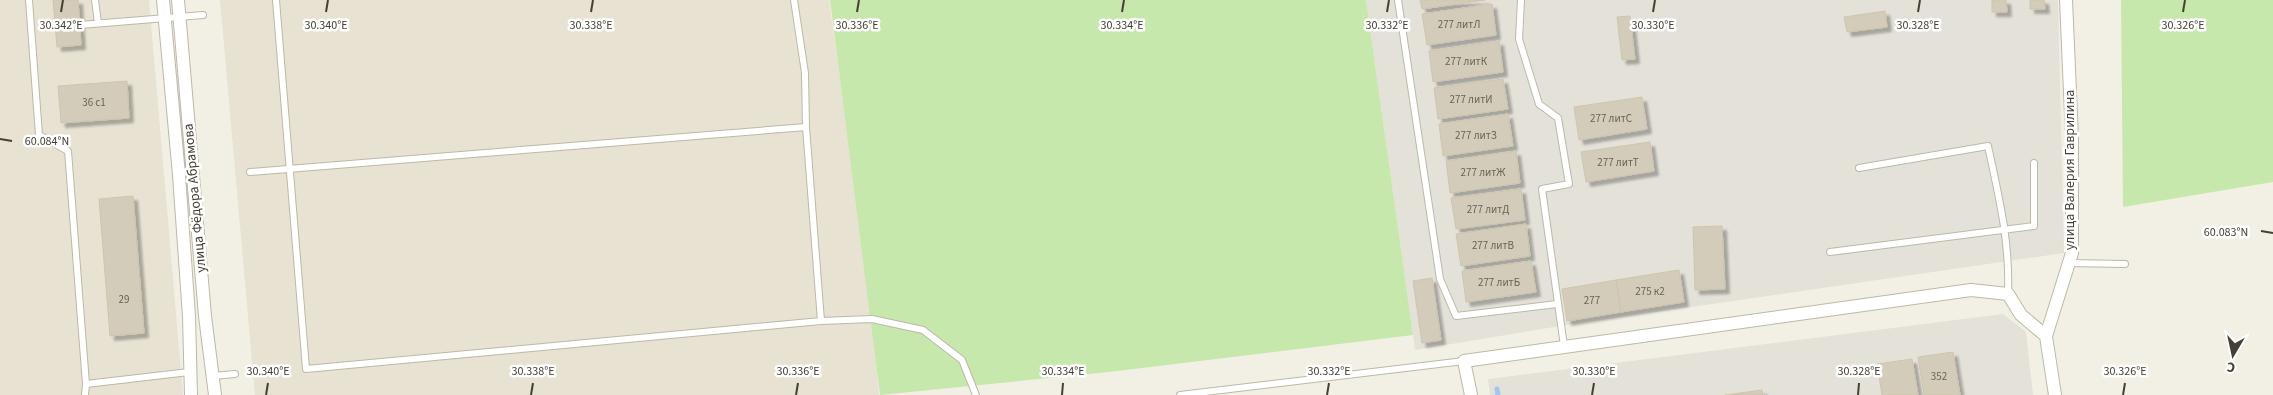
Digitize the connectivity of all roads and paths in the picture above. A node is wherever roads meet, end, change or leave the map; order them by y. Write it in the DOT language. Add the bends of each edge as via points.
graph roads {
  1 [pos="29,0"];
  2 [pos="95,0"];
  3 [pos="163,0"];
  4 [pos="178,0"];
  5 [pos="276,0"];
  6 [pos="794,0"];
  7 [pos="1398,0"];
  8 [pos="1522,0"];
  9 [pos="2066,0"];
  10 [pos="180,16"];
  11 [pos="203,16"];
  12 [pos="164,18"];
  13 [pos="98,23"];
  14 [pos="80,25"];
  15 [pos="806,127"];
  16 [pos="2034,163"];
  17 [pos="1859,168"];
  18 [pos="289,169"];
  19 [pos="250,172"];
  20 [pos="2006,229"];
  21 [pos="1830,252"];
  22 [pos="2069,263"];
  23 [pos="2125,264"];
  24 [pos="2008,294"];
  25 [pos="1557,304"];
  26 [pos="821,321"];
  27 [pos="2046,336"];
  28 [pos="1564,346"];
  29 [pos="1464,361"];
  30 [pos="189,372"];
  31 [pos="235,374"];
  32 [pos="213,376"];
  33 [pos="86,384"];
  34 [pos="85,395"];
  35 [pos="191,395"];
  36 [pos="215,395"];
  37 [pos="976,395"];
  38 [pos="1180,395"];
  39 [pos="1472,395"];
  40 [pos="2055,395"];
  1 -- 33 [label="lane" via="39,135 68,151"];
  2 -- 13 [label="lane"];
  3 -- 12 [label="street, улица Фёдора Абрамова"];
  4 -- 10 [label="street, улица Фёдора Абрамова"];
  5 -- 18 [label="lane"];
  6 -- 15 [label="lane" via="805,73"];
  7 -- 25 [label="lane" via="1440,279 1456,316"];
  8 -- 25 [label="lane" via="1519,39 1539,104 1558,118 1569,184 1542,189"];
  9 -- 22 [label="street, улица Валерия Гаврилина" via="2072,138 2072,254"];
  10 -- 11 [label="lane"];
  10 -- 12 [label="lane"];
  10 -- 32 [label="street, улица Фёдора Абрамова"];
  12 -- 13 [label="lane"];
  12 -- 30 [label="street, улица Фёдора Абрамова" via="186,278"];
  13 -- 14 [label="lane"];
  15 -- 18 [label="lane"];
  15 -- 26 [label="lane"];
  16 -- 20 [label="lane" via="2034,226"];
  17 -- 20 [label="lane" via="1988,146"];
  18 -- 19 [label="lane"];
  18 -- 26 [label="lane" via="306,369"];
  20 -- 21 [label="lane"];
  20 -- 24 [label="lane"];
  22 -- 23 [label="lane"];
  22 -- 27 [label="street, улица Валерия Гаврилина"];
  24 -- 27 [label="street" via="2021,314"];
  24 -- 28 [label="street" via="1970,290"];
  25 -- 28 [label="lane"];
  26 -- 37 [label="lane" via="872,319 923,330 962,360"];
  27 -- 40 [label="street, улица Валерия Гаврилина"];
  28 -- 29 [label="street"];
  29 -- 38 [label="lane"];
  29 -- 39 [label="street"];
  30 -- 33 [label="lane"];
  30 -- 35 [label="street, улица Фёдора Абрамова"];
  31 -- 32 [label="lane"];
  32 -- 36 [label="street, улица Фёдора Абрамова"];
  33 -- 34 [label="lane"];
}
